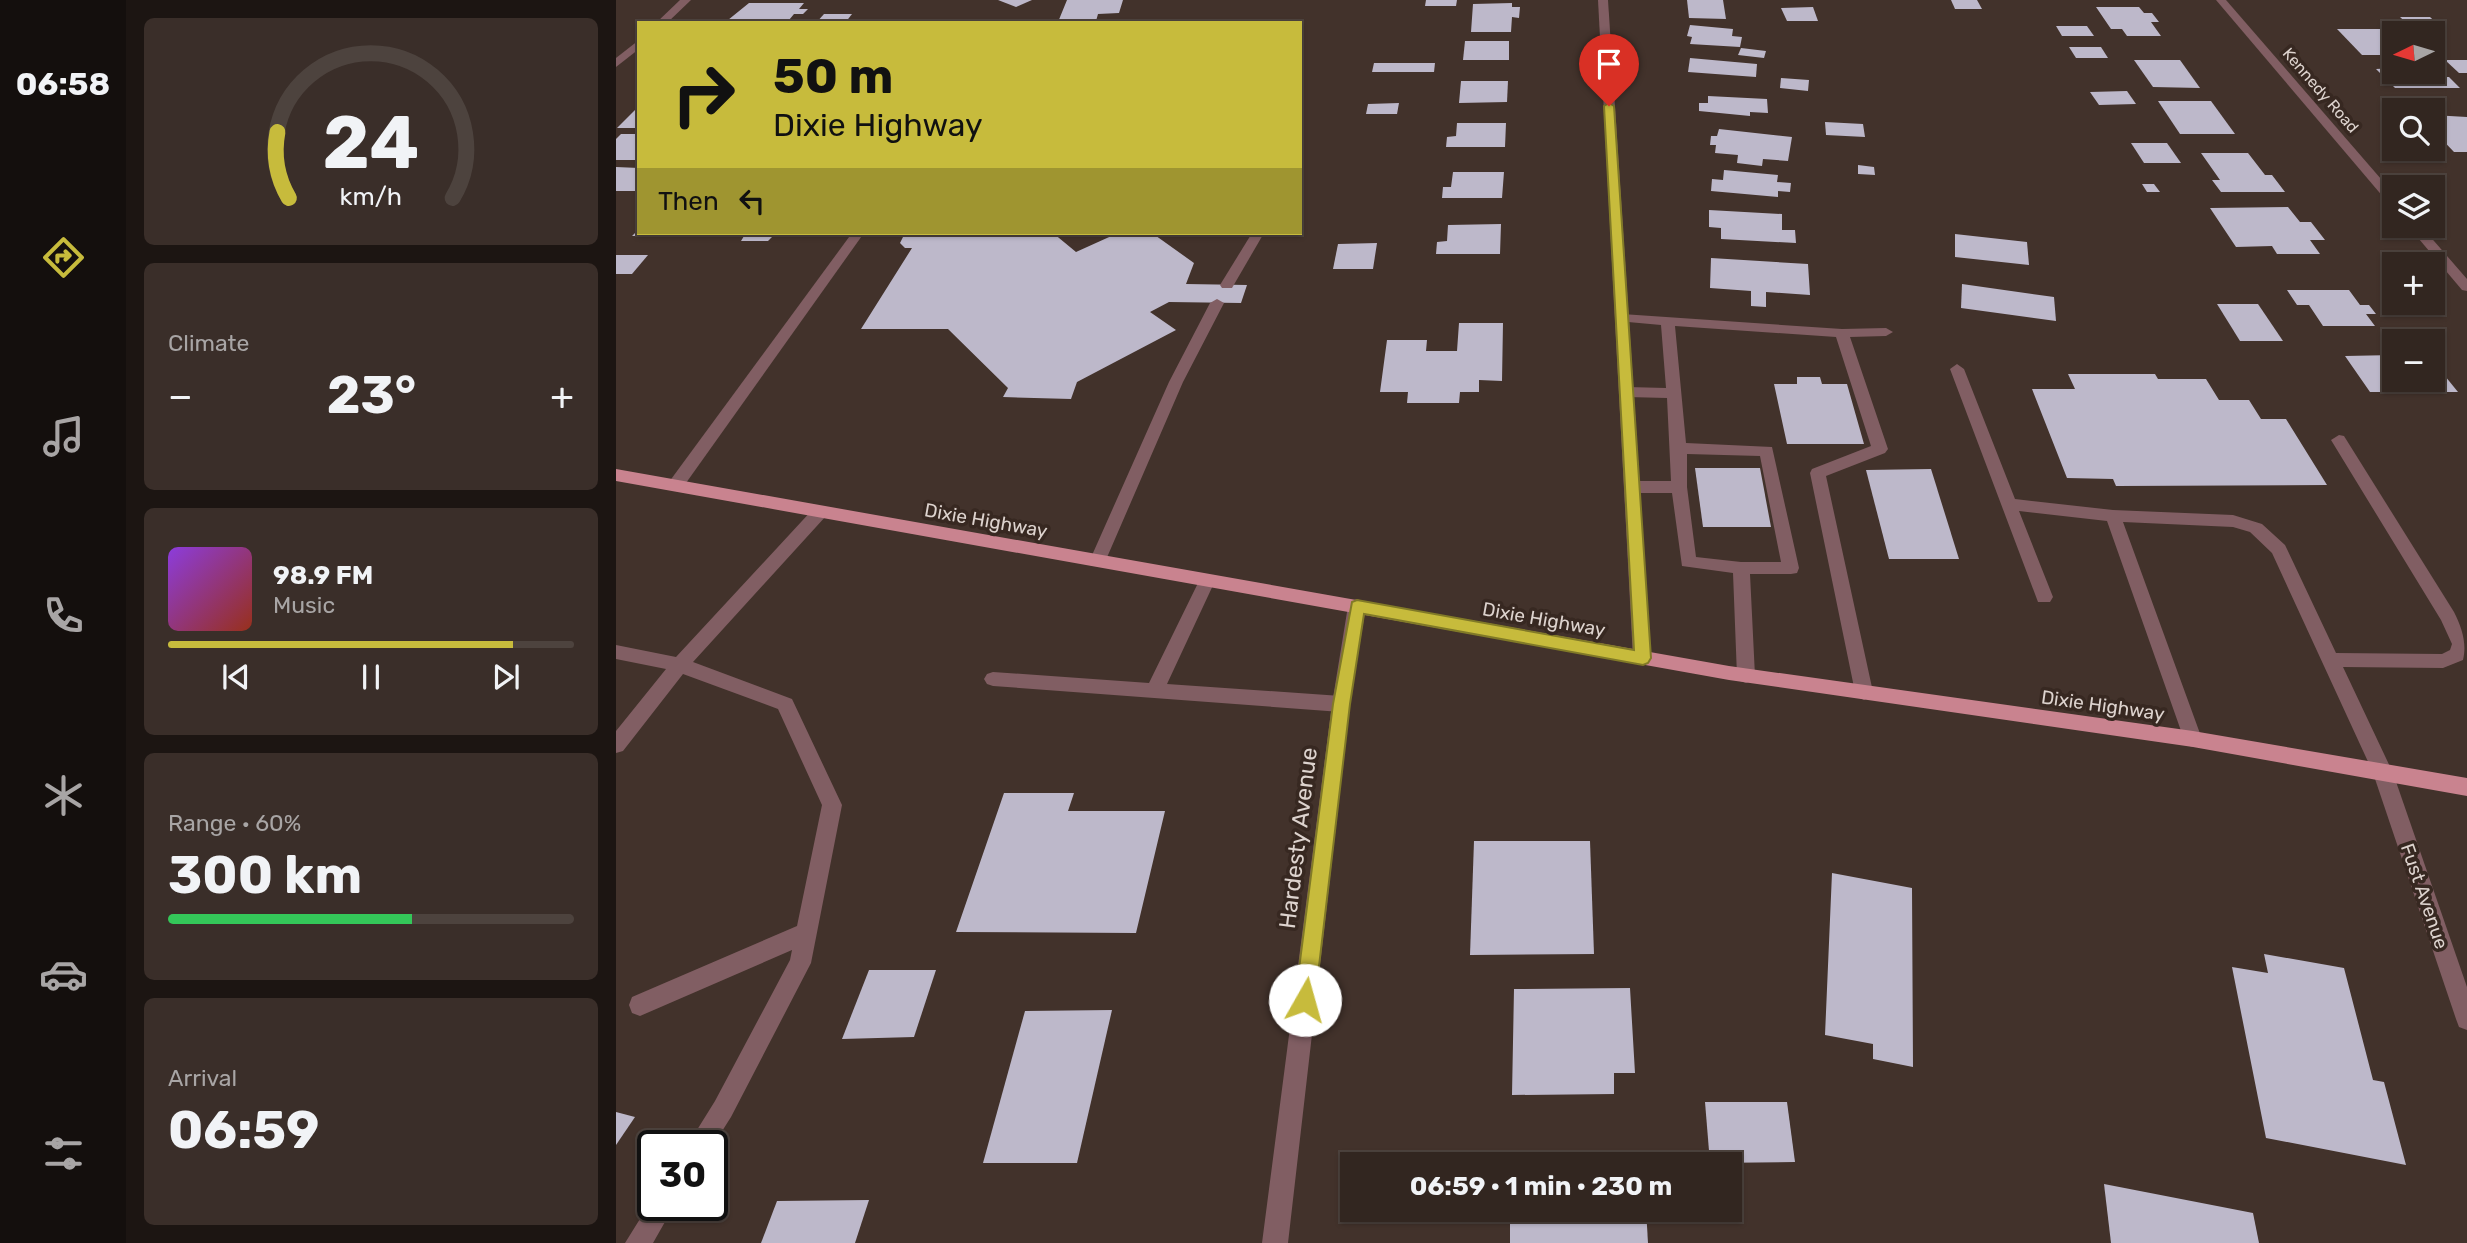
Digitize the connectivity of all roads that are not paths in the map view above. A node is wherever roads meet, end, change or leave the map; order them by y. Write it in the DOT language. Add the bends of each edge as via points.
graph roads {
  1 [pos="686,0"];
  2 [pos="1603,0"];
  3 [pos="2221,0"];
  4 [pos="663,21"];
  5 [pos="637,45"];
  6 [pos="616,64"];
  7 [pos="2382,188"];
  8 [pos="857,235"];
  9 [pos="1257,235"];
  10 [pos="2424,238"];
  11 [pos="1227,285"];
  12 [pos="2467,287"];
  13 [pos="1217,303"];
  14 [pos="1622,318"];
  15 [pos="1668,321"];
  16 [pos="1886,332"];
  17 [pos="1842,333"];
  18 [pos="1957,369"];
  19 [pos="1626,392"];
  20 [pos="1674,393"];
  21 [pos="2339,439"];
  22 [pos="1679,448"];
  23 [pos="616,475"];
  24 [pos="675,486"];
  25 [pos="1632,487"];
  26 [pos="1679,487"];
  27 [pos="2009,504"];
  28 [pos="820,512"];
  29 [pos="2113,516"];
  30 [pos="1097,562"];
  31 [pos="1741,568"];
  32 [pos="1207,581"];
  33 [pos="2044,597"];
  34 [pos="1357,606"];
  35 [pos="616,652"];
  36 [pos="1643,658"];
  37 [pos="2331,660"];
  38 [pos="680,665"];
  39 [pos="1746,676"];
  40 [pos="993,679"];
  41 [pos="1154,691"];
  42 [pos="1864,692"];
  43 [pos="1341,704"];
  44 [pos="2193,739"];
  45 [pos="616,745"];
  46 [pos="2384,773"];
  47 [pos="2467,787"];
  48 [pos="806,933"];
  49 [pos="2462,996"];
  50 [pos="640,1005"];
  51 [pos="2467,1019"];
  52 [pos="709,1130"];
  53 [pos="652,1221"];
  54 [pos="638,1243"];
  55 [pos="1275,1243"];
  1 -- 4 [label="street"];
  2 -- 14 [label="street"];
  3 -- 7 [label="street, Kennedy Road"];
  5 -- 6 [label="street"];
  8 -- 24 [label="street"];
  9 -- 11 [label="street"];
  10 -- 12 [label="street"];
  13 -- 30 [label="street" via="1176,382"];
  14 -- 15 [label="street"];
  14 -- 19 [label="street"];
  15 -- 17 [label="street"];
  15 -- 20 [label="street"];
  16 -- 17 [label="street"];
  17 -- 42 [label="street" via="1880,449 1818,473"];
  18 -- 27 [label="street"];
  19 -- 20 [label="street"];
  19 -- 25 [label="street"];
  20 -- 22 [label="street"];
  21 -- 37 [label="street" via="2461,644 2458,655 2443,661"];
  22 -- 26 [label="street"];
  22 -- 31 [label="street" via="1767,451 1791,568"];
  23 -- 24 [label="main road, Dixie Highway"];
  24 -- 28 [label="main road, Dixie Highway"];
  25 -- 26 [label="street"];
  25 -- 36 [label="street"];
  26 -- 31 [label="street" via="1688,562"];
  27 -- 29 [label="street, Fust Avenue"];
  27 -- 33 [label="street"];
  28 -- 30 [label="main road, Dixie Highway"];
  28 -- 38 [label="street"];
  29 -- 37 [label="street, Fust Avenue" via="2233,521 2256,528 2279,549"];
  29 -- 44 [label="street"];
  30 -- 32 [label="main road, Dixie Highway"];
  31 -- 39 [label="street"];
  32 -- 34 [label="main road, Dixie Highway"];
  32 -- 41 [label="street"];
  34 -- 36 [label="main road, Dixie Highway"];
  34 -- 43 [label="street, Hardesty Avenue"];
  35 -- 38 [label="street"];
  36 -- 39 [label="main road, Dixie Highway"];
  37 -- 46 [label="street, Fust Avenue"];
  38 -- 45 [label="street"];
  38 -- 48 [label="street" via="785,704 832,805"];
  39 -- 42 [label="main road, Dixie Highway"];
  40 -- 41 [label="street"];
  41 -- 43 [label="street"];
  42 -- 44 [label="main road, Dixie Highway"];
  43 -- 55 [label="street, Hardesty Avenue"];
  44 -- 46 [label="main road, Dixie Highway"];
  46 -- 47 [label="main road, Dixie Highway"];
  46 -- 49 [label="street, Fust Avenue"];
  48 -- 50 [label="street"];
  48 -- 52 [label="street" via="800,963"];
  49 -- 51 [label="street, Fust Avenue"];
  53 -- 54 [label="street"];
}
